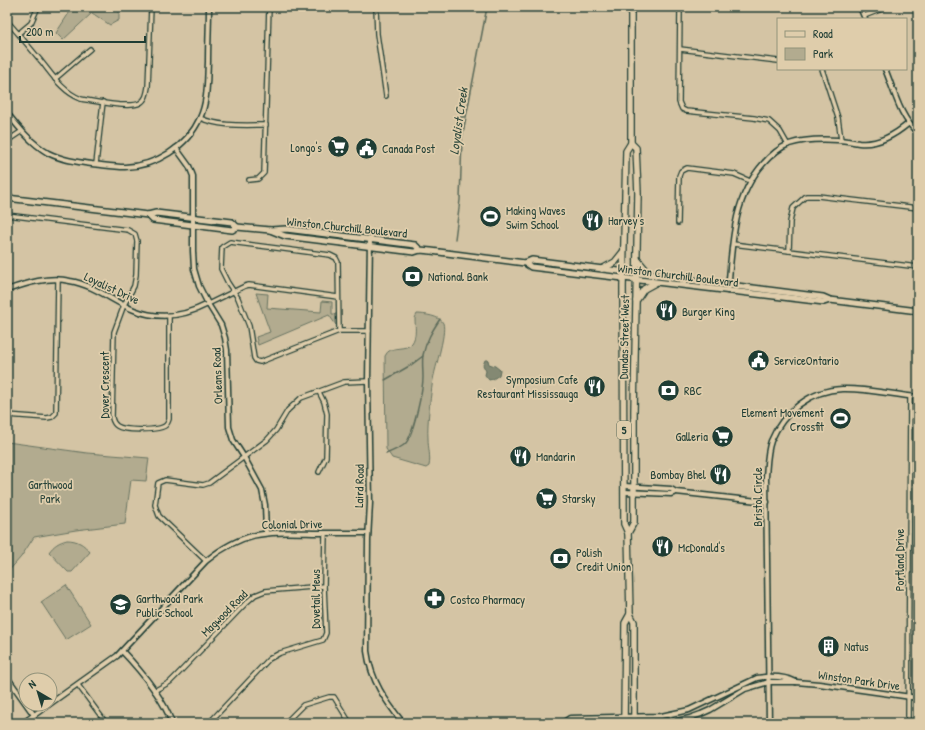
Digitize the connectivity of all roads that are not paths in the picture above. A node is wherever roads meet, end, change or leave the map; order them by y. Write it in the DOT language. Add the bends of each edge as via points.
graph roads {
  1 [pos="38,7"];
  2 [pos="151,7"];
  3 [pos="209,7"];
  4 [pos="269,7"];
  5 [pos="376,7"];
  6 [pos="631,7"];
  7 [pos="680,7"];
  8 [pos="860,7"];
  9 [pos="887,7"];
  10 [pos="864,18"];
  11 [pos="7,21"];
  12 [pos="19,33"];
  13 [pos="90,49"];
  14 [pos="680,49"];
  15 [pos="777,61"];
  16 [pos="822,70"];
  17 [pos="885,70"];
  18 [pos="55,79"];
  19 [pos="386,96"];
  20 [pos="103,102"];
  21 [pos="7,113"];
  22 [pos="200,118"];
  23 [pos="908,124"];
  24 [pos="266,125"];
  25 [pos="22,131"];
  26 [pos="918,133"];
  27 [pos="841,140"];
  28 [pos="7,141"];
  29 [pos="631,143"];
  30 [pos="788,145"];
  31 [pos="176,148"];
  32 [pos="96,164"];
  33 [pos="249,180"];
  34 [pos="750,181"];
  35 [pos="7,198"];
  36 [pos="918,208"];
  37 [pos="7,215"];
  38 [pos="148,215"];
  39 [pos="193,217"];
  40 [pos="678,223"];
  41 [pos="193,225"];
  42 [pos="237,228"];
  43 [pos="270,230"];
  44 [pos="370,239"];
  45 [pos="733,244"];
  46 [pos="370,246"];
  47 [pos="420,250"];
  48 [pos="789,251"];
  49 [pos="624,252"];
  50 [pos="636,258"];
  51 [pos="525,263"];
  52 [pos="918,267"];
  53 [pos="602,269"];
  54 [pos="623,272"];
  55 [pos="636,273"];
  56 [pos="655,276"];
  57 [pos="623,279"];
  58 [pos="58,280"];
  59 [pos="636,280"];
  60 [pos="655,283"];
  61 [pos="729,285"];
  62 [pos="7,290"];
  63 [pos="234,292"];
  64 [pos="728,292"];
  65 [pos="338,297"];
  66 [pos="830,300"];
  67 [pos="636,301"];
  68 [pos="208,304"];
  69 [pos="124,305"];
  70 [pos="918,311"];
  71 [pos="169,317"];
  72 [pos="339,331"];
  73 [pos="369,331"];
  74 [pos="368,381"];
  75 [pos="318,392"];
  76 [pos="910,397"];
  77 [pos="918,397"];
  78 [pos="7,415"];
  79 [pos="244,457"];
  80 [pos="320,472"];
  81 [pos="625,489"];
  82 [pos="634,490"];
  83 [pos="767,502"];
  84 [pos="266,533"];
  85 [pos="325,533"];
  86 [pos="368,533"];
  87 [pos="628,533"];
  88 [pos="206,561"];
  89 [pos="324,586"];
  90 [pos="630,614"];
  91 [pos="122,651"];
  92 [pos="7,677"];
  93 [pos="769,677"];
  94 [pos="769,682"];
  95 [pos="796,682"];
  96 [pos="78,685"];
  97 [pos="154,691"];
  98 [pos="908,697"];
  99 [pos="918,698"];
  100 [pos="34,715"];
  101 [pos="629,720"];
  102 [pos="566,722"];
  103 [pos="23,723"];
  104 [pos="106,723"];
  105 [pos="172,723"];
  106 [pos="209,723"];
  107 [pos="285,723"];
  108 [pos="350,723"];
  109 [pos="404,723"];
  110 [pos="557,723"];
  111 [pos="669,723"];
  112 [pos="769,723"];
  113 [pos="908,723"];
  1 -- 12 [label="street" via="31,23"];
  2 -- 20 [label="street" via="148,87 144,99 132,106"];
  3 -- 22 [label="street" via="207,90"];
  4 -- 24 [label="street"];
  5 -- 19 [label="street" via="377,34"];
  6 -- 29 [label="main road, Dundas Street West"];
  7 -- 14 [label="street"];
  8 -- 10 [label="street"];
  9 -- 10 [label="street"];
  11 -- 12 [label="street"];
  12 -- 18 [label="street"];
  13 -- 18 [label="street"];
  14 -- 15 [label="street"];
  14 -- 30 [label="street" via="679,102 682,109 769,121 780,131"];
  16 -- 27 [label="street" via="838,118"];
  17 -- 23 [label="street"];
  18 -- 20 [label="street" via="66,91 80,100"];
  20 -- 32 [label="street"];
  21 -- 25 [label="street"];
  22 -- 24 [label="street" via="234,125"];
  22 -- 31 [label="street" via="190,134"];
  23 -- 26 [label="street"];
  23 -- 27 [label="street" via="878,142"];
  24 -- 33 [label="street" via="264,173 258,179"];
  25 -- 28 [label="street"];
  25 -- 32 [label="street" via="38,146 54,155 71,161"];
  27 -- 30 [label="street" via="812,139"];
  29 -- 49 [label="main road, Dundas Street West" via="626,151"];
  29 -- 50 [label="main road, Dundas Street West" via="636,148 638,193"];
  30 -- 34 [label="street" via="765,161"];
  31 -- 32 [label="street" via="156,160 140,165 124,167"];
  31 -- 39 [label="street, Orleans Road" via="193,176"];
  34 -- 40 [label="street" via="734,174 684,169 679,176"];
  34 -- 45 [label="street" via="740,203"];
  35 -- 38 [label="main road, Winston Churchill Boulevard"];
  36 -- 48 [label="street" via="806,196 793,208"];
  37 -- 69 [label="street" via="128,230 135,234 136,275 134,286"];
  38 -- 39 [label="main road, Winston Churchill Boulevard" via="156,213"];
  38 -- 41 [label="main road, Winston Churchill Boulevard" via="154,220"];
  39 -- 41 [label="street, Orleans Road"];
  39 -- 42 [label="main road, Winston Churchill Boulevard" via="232,222"];
  41 -- 42 [label="main road, Winston Churchill Boulevard" via="232,230"];
  41 -- 68 [label="street, Orleans Road" via="194,269"];
  42 -- 43 [label="main road, Winston Churchill Boulevard"];
  43 -- 44 [label="main road, Winston Churchill Boulevard" via="286,229"];
  43 -- 46 [label="main road, Winston Churchill Boulevard" via="285,236"];
  44 -- 46 [label="street, Laird Road"];
  44 -- 47 [label="main road, Winston Churchill Boulevard" via="415,245"];
  45 -- 48 [label="street"];
  45 -- 61 [label="street"];
  46 -- 47 [label="main road, Winston Churchill Boulevard" via="414,252"];
  46 -- 73 [label="street, Laird Road"];
  47 -- 51 [label="main road, Winston Churchill Boulevard"];
  48 -- 52 [label="street"];
  49 -- 53 [label="main road" via="615,262"];
  49 -- 54 [label="main road, Dundas Street West"];
  50 -- 55 [label="main road, Dundas Street West"];
  50 -- 56 [label="main road"];
  51 -- 53 [label="main road, Winston Churchill Boulevard" via="532,260"];
  51 -- 57 [label="main road, Winston Churchill Boulevard" via="531,267"];
  53 -- 54 [label="main road, Winston Churchill Boulevard"];
  54 -- 55 [label="main road, Winston Churchill Boulevard"];
  54 -- 57 [label="main road, Dundas Street West"];
  55 -- 56 [label="main road, Winston Churchill Boulevard"];
  55 -- 59 [label="main road, Dundas Street West"];
  56 -- 61 [label="main road, Winston Churchill Boulevard"];
  57 -- 59 [label="main road, Winston Churchill Boulevard"];
  57 -- 81 [label="main road, Dundas Street West / 5"];
  58 -- 62 [label="street, Loyalist Drive" via="31,282"];
  58 -- 69 [label="street, Loyalist Drive" via="69,280 93,288"];
  58 -- 78 [label="street" via="56,413 47,418"];
  59 -- 60 [label="main road, Winston Churchill Boulevard"];
  59 -- 67 [label="main road, Dundas Street West / 5"];
  60 -- 64 [label="main road, Winston Churchill Boulevard"];
  60 -- 67 [label="main road" via="644,289"];
  61 -- 64 [label="street"];
  61 -- 66 [label="main road, Winston Churchill Boulevard" via="824,297"];
  63 -- 65 [label="street" via="249,285"];
  63 -- 65 [label="street" via="221,269 222,247 230,242 330,255 336,258"];
  63 -- 68 [label="street"];
  63 -- 72 [label="street" via="249,326 254,358 258,362"];
  64 -- 66 [label="main road, Winston Churchill Boulevard" via="824,302"];
  65 -- 72 [label="street"];
  66 -- 70 [label="main road, Winston Churchill Boulevard"];
  67 -- 82 [label="main road, Dundas Street West / 5"];
  68 -- 71 [label="street, Loyalist Drive"];
  68 -- 79 [label="street, Orleans Road" via="219,321 225,338 229,427 233,440"];
  69 -- 71 [label="street, Loyalist Drive" via="144,313"];
  69 -- 71 [label="street, Dover Crescent" via="114,332 112,418 113,423 120,428 154,429 168,423"];
  72 -- 73 [label="street"];
  73 -- 74 [label="street, Laird Road"];
  74 -- 75 [label="street" via="344,382"];
  74 -- 86 [label="street, Laird Road"];
  75 -- 79 [label="street" via="295,403 267,440"];
  75 -- 80 [label="street" via="327,414 326,457"];
  76 -- 77 [label="street, Bristol Circle"];
  76 -- 83 [label="street, Bristol Circle" via="841,389 822,393 802,403 783,420 771,441 767,461"];
  76 -- 98 [label="street, Portland Drive"];
  79 -- 84 [label="street, Orleans Road" via="262,490"];
  79 -- 88 [label="street" via="207,484 165,480 158,483 155,504 159,516"];
  81 -- 82 [label="street"];
  81 -- 87 [label="main road, Dundas Street West / 5" via="624,524"];
  82 -- 83 [label="street"];
  82 -- 87 [label="main road, Dundas Street West / 5" via="634,522"];
  83 -- 93 [label="street, Bristol Circle"];
  84 -- 85 [label="street, Colonial Drive"];
  84 -- 88 [label="street, Colonial Drive" via="232,543"];
  85 -- 86 [label="street, Colonial Drive"];
  85 -- 89 [label="street, Dovetail Mews"];
  86 -- 109 [label="street, Laird Road" via="369,662 380,691"];
  87 -- 90 [label="main road, Dundas Street West / 5"];
  88 -- 91 [label="street, Colonial Drive"];
  89 -- 97 [label="street, Magwood Road" via="265,591 255,595 170,682"];
  89 -- 106 [label="street, Dovetail Mews" via="326,633 323,640 280,653 269,659"];
  90 -- 101 [label="main road, Dundas Street West / 5" via="634,622"];
  90 -- 101 [label="main road, Dundas Street West / 5" via="625,623"];
  91 -- 96 [label="street, Colonial Drive" via="106,666"];
  91 -- 97 [label="street"];
  92 -- 100 [label="street"];
  93 -- 94 [label="street, Bristol Circle"];
  93 -- 95 [label="street, Winston Park Drive" via="789,678"];
  93 -- 101 [label="street, Winston Park Drive" via="749,681 685,711"];
  94 -- 95 [label="street, Winston Park Drive"];
  94 -- 111 [label="street, Winston Park Drive" via="745,689 701,714"];
  94 -- 112 [label="street, Bristol Circle"];
  95 -- 98 [label="street, Winston Park Drive"];
  96 -- 100 [label="street, Colonial Drive"];
  96 -- 104 [label="street"];
  97 -- 105 [label="street"];
  98 -- 99 [label="street, Winston Park Drive"];
  98 -- 113 [label="street, Portland Drive"];
  100 -- 103 [label="street, Colonial Drive"];
  101 -- 102 [label="street, Winston Park Drive" via="570,718"];
  102 -- 110 [label="street, Winston Park Drive"];
  107 -- 108 [label="street" via="303,705 334,697"];
}
